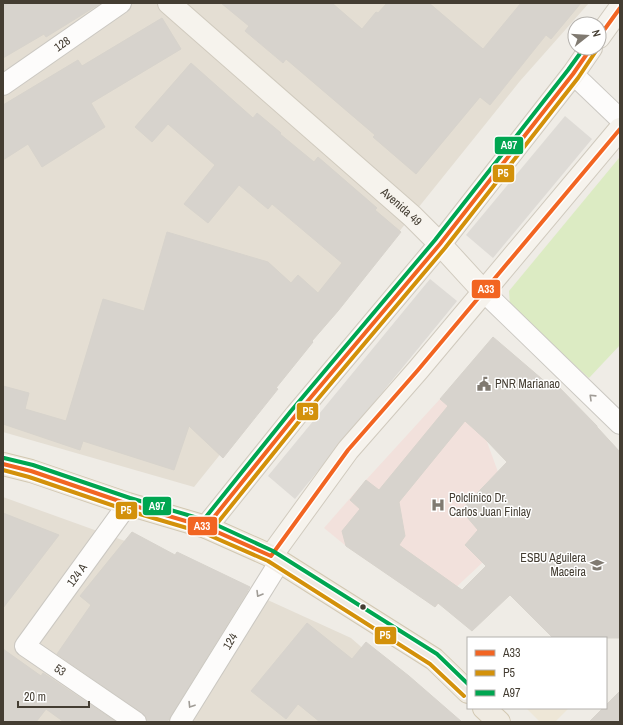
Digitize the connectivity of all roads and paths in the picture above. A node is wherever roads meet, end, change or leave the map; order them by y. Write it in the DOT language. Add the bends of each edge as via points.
graph roads {
  1 [pos="121,3"];
  2 [pos="169,3"];
  3 [pos="620,8"];
  4 [pos="607,26"];
  5 [pos="585,56"];
  6 [pos="573,74"];
  7 [pos="3,85"];
  8 [pos="620,119"];
  9 [pos="620,129"];
  10 [pos="440,244"];
  11 [pos="483,291"];
  12 [pos="620,424"];
  13 [pos="3,464"];
  14 [pos="128,504"];
  15 [pos="206,527"];
  16 [pos="275,558"];
  17 [pos="25,646"];
  18 [pos="467,691"];
  19 [pos="485,709"];
  20 [pos="136,722"];
  21 [pos="180,722"];
  22 [pos="499,722"];
  1 -- 7 [label="street, 128"];
  2 -- 10 [label="street, Avenida 49" via="412,216"];
  3 -- 4 [label="street"];
  5 -- 6 [label="street"];
  6 -- 8 [label="street"];
  6 -- 10 [label="street"];
  9 -- 11 [label="street"];
  10 -- 11 [label="street, Avenida 49"];
  10 -- 15 [label="street" via="296,414"];
  12 -- 11 [label="street, Avenida 49, one-way"];
  11 -- 16 [label="street" via="348,450"];
  13 -- 14 [label="main road"];
  14 -- 15 [label="main road"];
  14 -- 17 [label="street, 124 A"];
  15 -- 16 [label="main road"];
  16 -- 18 [label="main road" via="434,659"];
  16 -- 21 [label="street, 124, one-way"];
  17 -- 20 [label="street, 53"];
  19 -- 22 [label="main road"];
}
